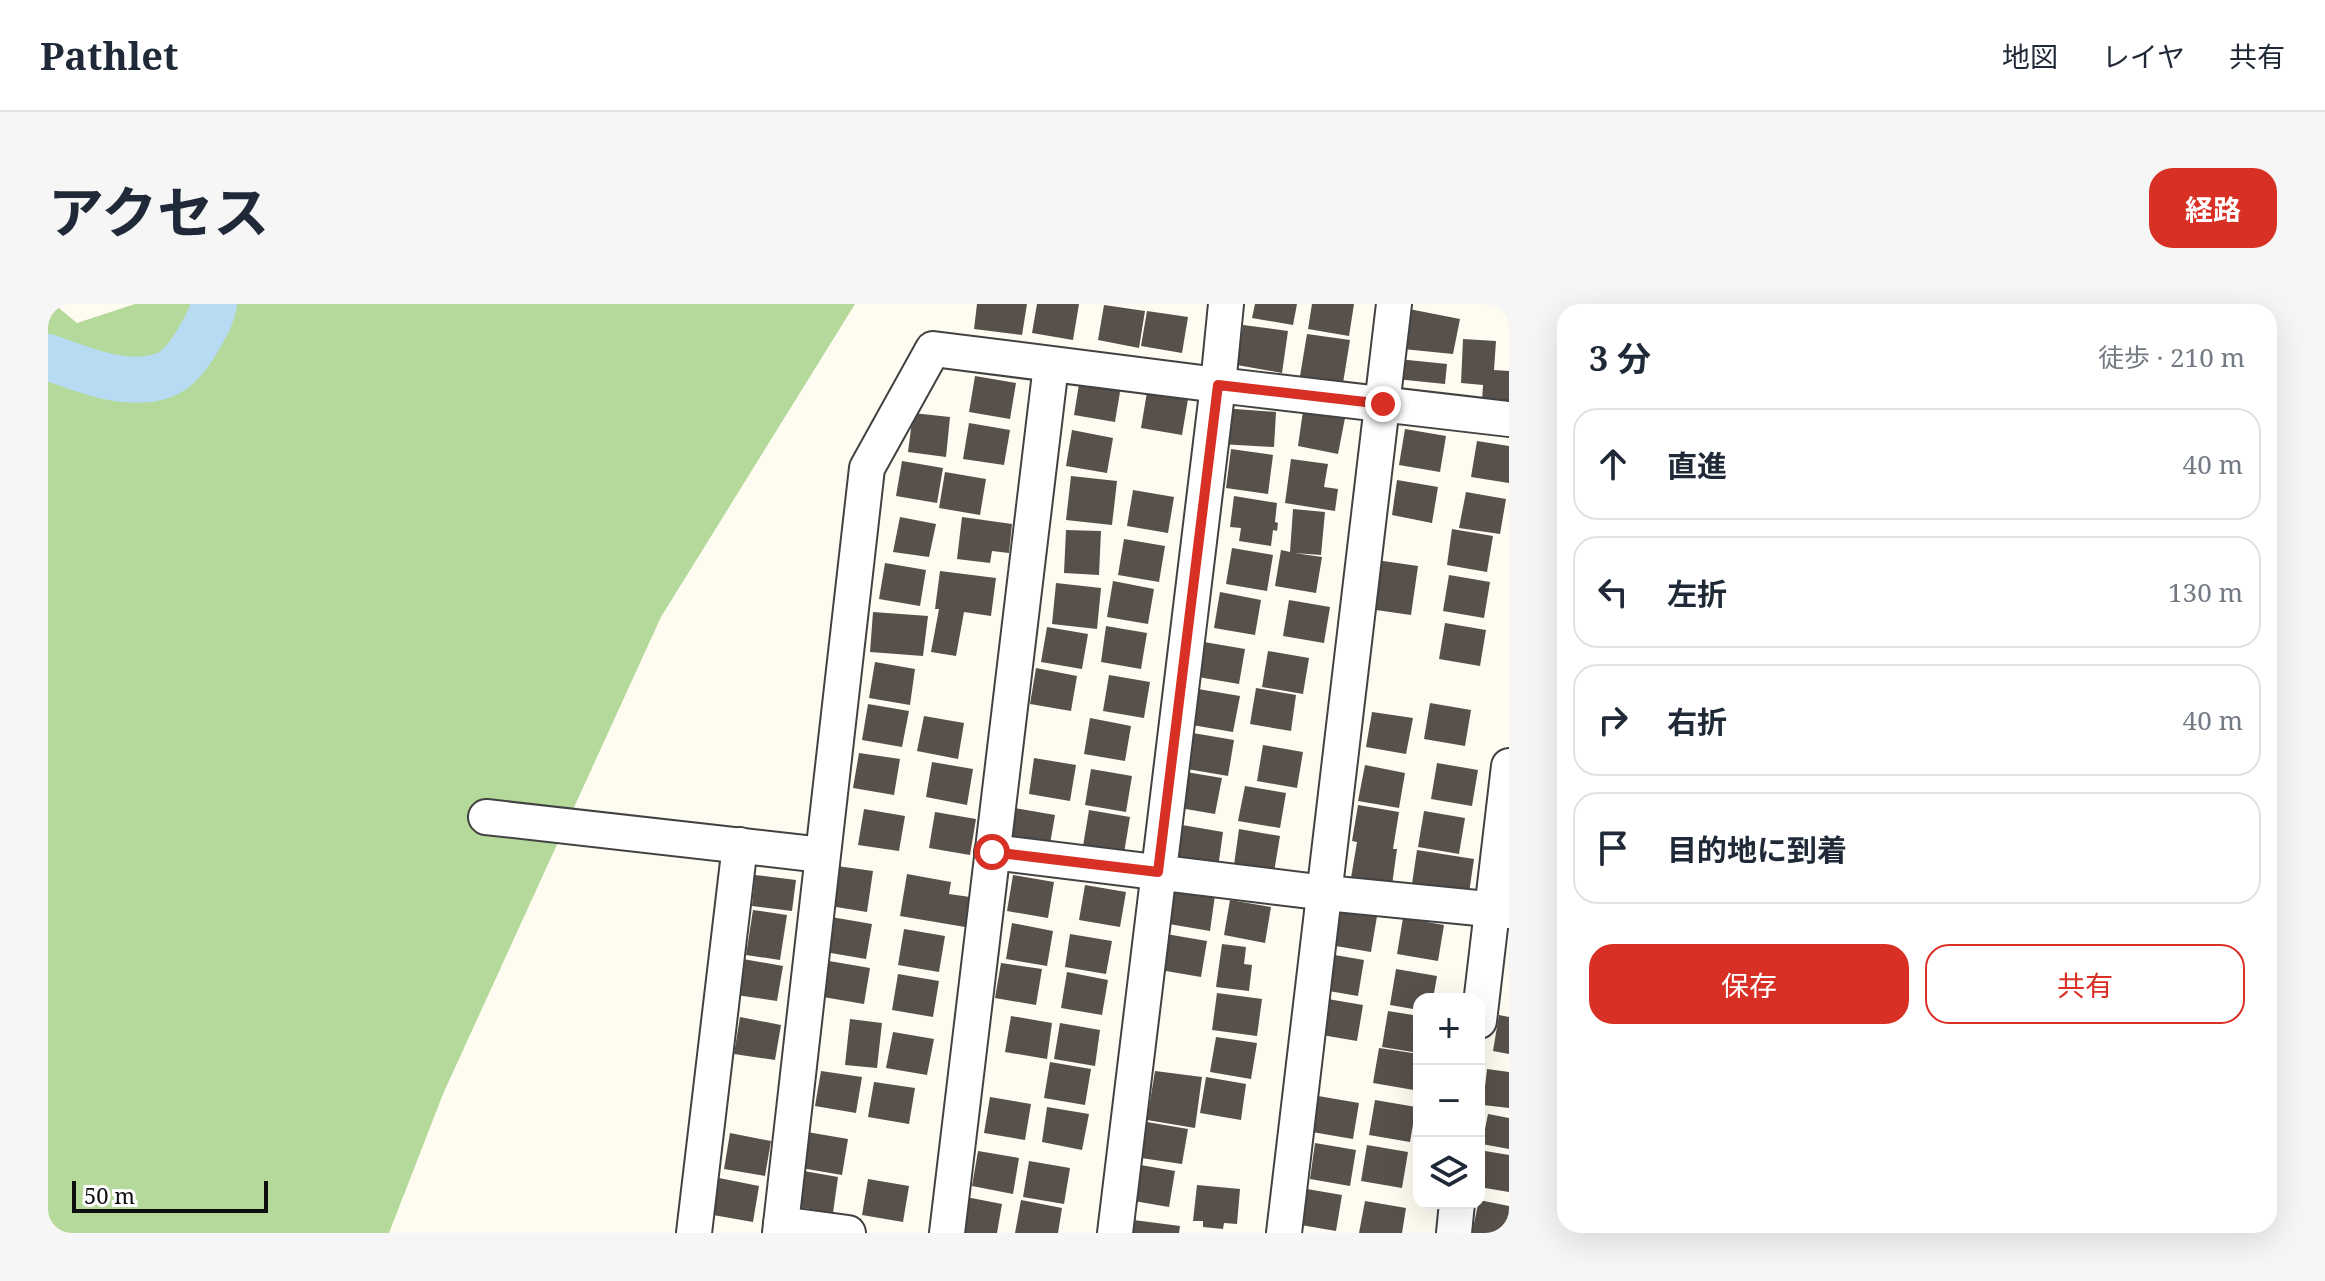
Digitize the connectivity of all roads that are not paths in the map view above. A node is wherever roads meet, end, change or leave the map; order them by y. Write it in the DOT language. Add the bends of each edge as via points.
graph roads {
  1 [pos="1226,304"];
  2 [pos="1394,304"];
  3 [pos="1051,365"];
  4 [pos="1218,385"];
  5 [pos="1383,404"];
  6 [pos="1509,419"];
  7 [pos="1509,766"];
  8 [pos="486,817"];
  9 [pos="740,845"];
  10 [pos="992,852"];
  11 [pos="822,855"];
  12 [pos="1158,872"];
  13 [pos="1326,893"];
  14 [pos="1501,910"];
  15 [pos="1485,993"];
  16 [pos="1456,1209"];
  17 [pos="780,1228"];
  18 [pos="694,1233"];
  19 [pos="848,1233"];
  20 [pos="947,1233"];
  21 [pos="1115,1233"];
  22 [pos="1284,1233"];
  23 [pos="1454,1233"];
  1 -- 4 [label="street"];
  2 -- 5 [label="street"];
  3 -- 4 [label="street"];
  3 -- 10 [label="street"];
  3 -- 11 [label="street" via="933,349 867,468"];
  4 -- 5 [label="street"];
  4 -- 12 [label="street"];
  5 -- 6 [label="street"];
  5 -- 13 [label="street"];
  7 -- 14 [label="street"];
  8 -- 9 [label="street"];
  9 -- 11 [label="street"];
  9 -- 18 [label="street"];
  10 -- 12 [label="street"];
  10 -- 20 [label="street"];
  11 -- 17 [label="street"];
  12 -- 13 [label="street"];
  12 -- 21 [label="street"];
  13 -- 14 [label="street"];
  13 -- 22 [label="street"];
  14 -- 15 [label="street"];
  16 -- 23 [label="street"];
  17 -- 19 [label="street"];
}
